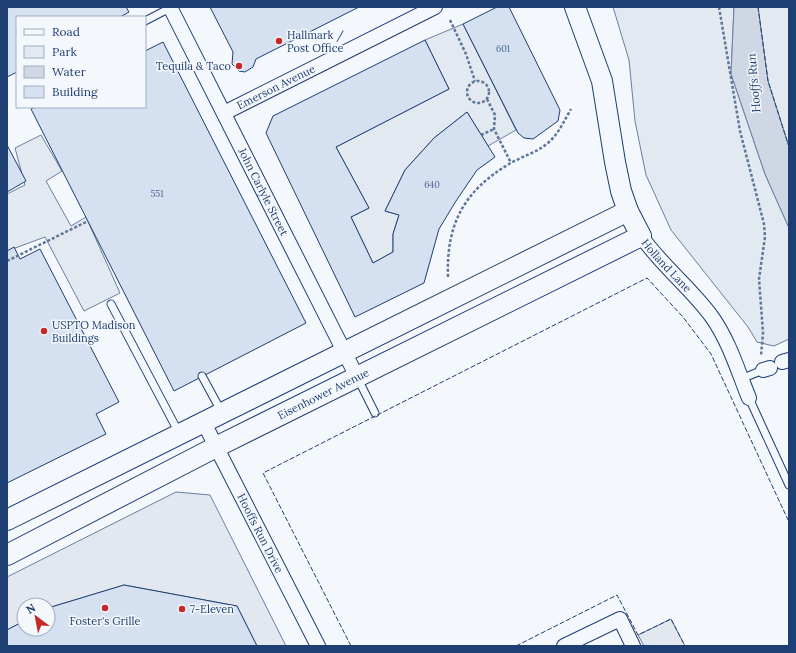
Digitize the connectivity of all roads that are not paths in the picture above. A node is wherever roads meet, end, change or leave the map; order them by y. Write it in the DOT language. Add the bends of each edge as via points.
graph roads {
  1 [pos="170,7"];
  2 [pos="435,7"];
  3 [pos="575,7"];
  4 [pos="146,20"];
  5 [pos="224,113"];
  6 [pos="628,211"];
  7 [pos="641,236"];
  8 [pos="111,304"];
  9 [pos="344,351"];
  10 [pos="776,365"];
  11 [pos="202,376"];
  12 [pos="357,377"];
  13 [pos="741,379"];
  14 [pos="749,398"];
  15 [pos="221,412"];
  16 [pos="375,413"];
  17 [pos="203,421"];
  18 [pos="179,433"];
  19 [pos="216,447"];
  20 [pos="789,485"];
  21 [pos="7,520"];
  22 [pos="7,555"];
  23 [pos="318,646"];
  24 [pos="564,646"];
  25 [pos="633,646"];
  1 -- 4 [label="lane"];
  1 -- 5 [label="street, John Carlyle Street"];
  2 -- 5 [label="street, Emerson Avenue"];
  3 -- 6 [label="main road, Holland Lane" via="602,81 614,162"];
  5 -- 9 [label="street, John Carlyle Street"];
  6 -- 7 [label="main road, Holland Lane"];
  6 -- 9 [label="main road"];
  7 -- 12 [label="main road, Eisenhower Avenue"];
  7 -- 13 [label="street, Holland Lane" via="712,317"];
  8 -- 18 [label="lane"];
  9 -- 12 [label="street, John Carlyle Street"];
  9 -- 15 [label="main road"];
  10 -- 13 [label="lane"];
  11 -- 15 [label="lane"];
  12 -- 16 [label="lane"];
  12 -- 19 [label="main road, Eisenhower Avenue"];
  13 -- 14 [label="street, Holland Lane"];
  14 -- 20 [label="lane, Holland Lane"];
  15 -- 17 [label="main road"];
  17 -- 18 [label="main road"];
  17 -- 19 [label="street, Hooffs Run Drive"];
  18 -- 21 [label="main road"];
  19 -- 22 [label="main road, Eisenhower Avenue"];
  19 -- 23 [label="street, Hooffs Run Drive"];
  24 -- 25 [label="street" via="620,619"];
}
